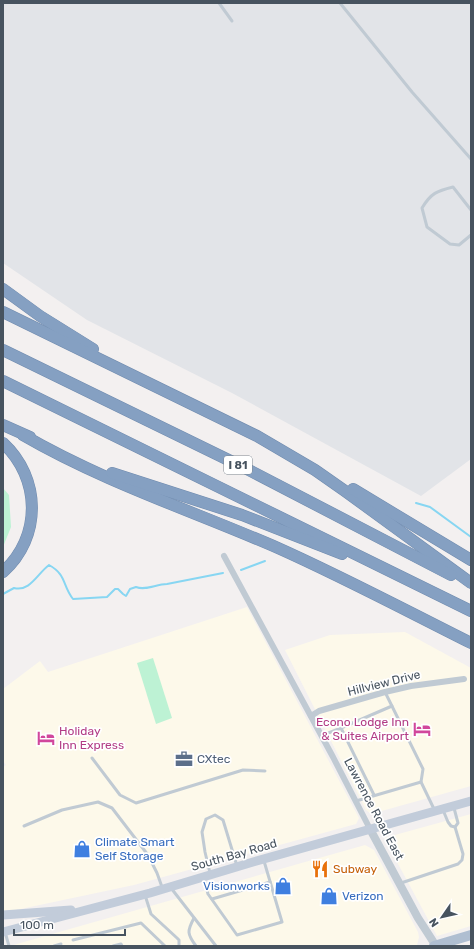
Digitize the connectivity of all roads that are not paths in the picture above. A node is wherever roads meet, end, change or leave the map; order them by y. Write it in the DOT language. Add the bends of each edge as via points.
graph roads {
  1 [pos="219,3"];
  2 [pos="340,3"];
  3 [pos="232,21"];
  4 [pos="471,159"];
  5 [pos="471,210"];
  6 [pos="471,235"];
  7 [pos="3,289"];
  8 [pos="3,312"];
  9 [pos="3,350"];
  10 [pos="139,379"];
  11 [pos="3,381"];
  12 [pos="3,425"];
  13 [pos="23,435"];
  14 [pos="3,443"];
  15 [pos="315,470"];
  16 [pos="224,556"];
  17 [pos="471,560"];
  18 [pos="3,572"];
  19 [pos="409,580"];
  20 [pos="471,584"];
  21 [pos="471,610"];
  22 [pos="471,643"];
  23 [pos="464,679"];
  24 [pos="385,692"];
  25 [pos="392,706"];
  26 [pos="310,716"];
  27 [pos="341,728"];
  28 [pos="322,736"];
  29 [pos="92,758"];
  30 [pos="265,771"];
  31 [pos="421,782"];
  32 [pos="374,795"];
  33 [pos="471,801"];
  34 [pos="356,802"];
  35 [pos="453,806"];
  36 [pos="438,809"];
  37 [pos="24,826"];
  38 [pos="454,827"];
  39 [pos="370,829"];
  40 [pos="264,859"];
  41 [pos="237,867"];
  42 [pos="207,876"];
  43 [pos="270,882"];
  44 [pos="399,883"];
  45 [pos="166,888"];
  46 [pos="145,894"];
  47 [pos="212,899"];
  48 [pos="94,908"];
  49 [pos="3,915"];
  50 [pos="194,918"];
  51 [pos="4,932"];
  52 [pos="471,935"];
  53 [pos="73,940"];
  54 [pos="61,944"];
  55 [pos="9,946"];
  56 [pos="54,946"];
  57 [pos="113,946"];
  58 [pos="122,946"];
  59 [pos="165,946"];
  60 [pos="179,946"];
  61 [pos="196,946"];
  62 [pos="216,946"];
  63 [pos="435,946"];
  1 -- 3 [label="lane"];
  2 -- 4 [label="lane" via="412,92"];
  5 -- 6 [label="lane" via="453,187 439,190 428,198 422,208 427,227 450,244 459,245"];
  7 -- 10 [label="highway" via="40,316"];
  8 -- 10 [label="highway"];
  9 -- 20 [label="highway, I 81" via="245,468"];
  10 -- 15 [label="highway" via="257,436"];
  11 -- 19 [label="highway, I 81"];
  12 -- 13 [label="highway"];
  13 -- 19 [label="highway" via="107,471 242,515"];
  13 -- 22 [label="highway" via="120,483 325,570"];
  14 -- 18 [label="highway" via="22,465 33,500 28,535 19,552"];
  15 -- 17 [label="highway" via="350,487"];
  15 -- 20 [label="highway"];
  16 -- 26 [label="street, Lawrence Road East"];
  19 -- 21 [label="highway, I 81"];
  23 -- 24 [label="street, Hillview Drive"];
  24 -- 25 [label="lane"];
  24 -- 26 [label="street, Hillview Drive" via="319,711"];
  25 -- 27 [label="lane"];
  25 -- 31 [label="lane" via="424,769"];
  26 -- 28 [label="street, Lawrence Road East"];
  27 -- 28 [label="lane"];
  27 -- 32 [label="lane"];
  28 -- 34 [label="street, Lawrence Road East"];
  29 -- 30 [label="lane" via="120,795 136,803 243,770"];
  31 -- 32 [label="lane"];
  31 -- 36 [label="lane"];
  32 -- 34 [label="lane"];
  33 -- 35 [label="main road, South Bay Road"];
  34 -- 39 [label="street, Lawrence Road East"];
  35 -- 36 [label="main road, South Bay Road"];
  35 -- 38 [label="lane" via="458,824"];
  36 -- 38 [label="lane"];
  36 -- 39 [label="main road, South Bay Road"];
  37 -- 45 [label="lane" via="62,810 98,802 112,808 148,855"];
  38 -- 44 [label="lane" via="463,854 462,860 458,864"];
  39 -- 40 [label="main road, South Bay Road"];
  39 -- 44 [label="street, Lawrence Road East"];
  40 -- 41 [label="main road, South Bay Road"];
  40 -- 43 [label="lane"];
  41 -- 42 [label="main road, South Bay Road"];
  41 -- 42 [label="lane" via="223,820 215,815 206,819 202,832"];
  42 -- 45 [label="main road, South Bay Road"];
  42 -- 47 [label="lane" via="208,894"];
  43 -- 47 [label="lane"];
  43 -- 47 [label="lane" via="282,922 237,935"];
  44 -- 63 [label="street, Lawrence Road East"];
  45 -- 46 [label="main road, South Bay Road"];
  45 -- 50 [label="lane"];
  46 -- 48 [label="main road, South Bay Road"];
  46 -- 60 [label="lane" via="152,914 179,940"];
  48 -- 49 [label="main road"];
  48 -- 51 [label="main road, South Bay Road"];
  50 -- 61 [label="lane" via="188,932"];
  50 -- 62 [label="lane"];
  51 -- 55 [label="lane"];
  52 -- 63 [label="main road"];
  53 -- 59 [label="lane" via="141,923"];
  54 -- 56 [label="lane"];
  57 -- 58 [label="lane"];
}
